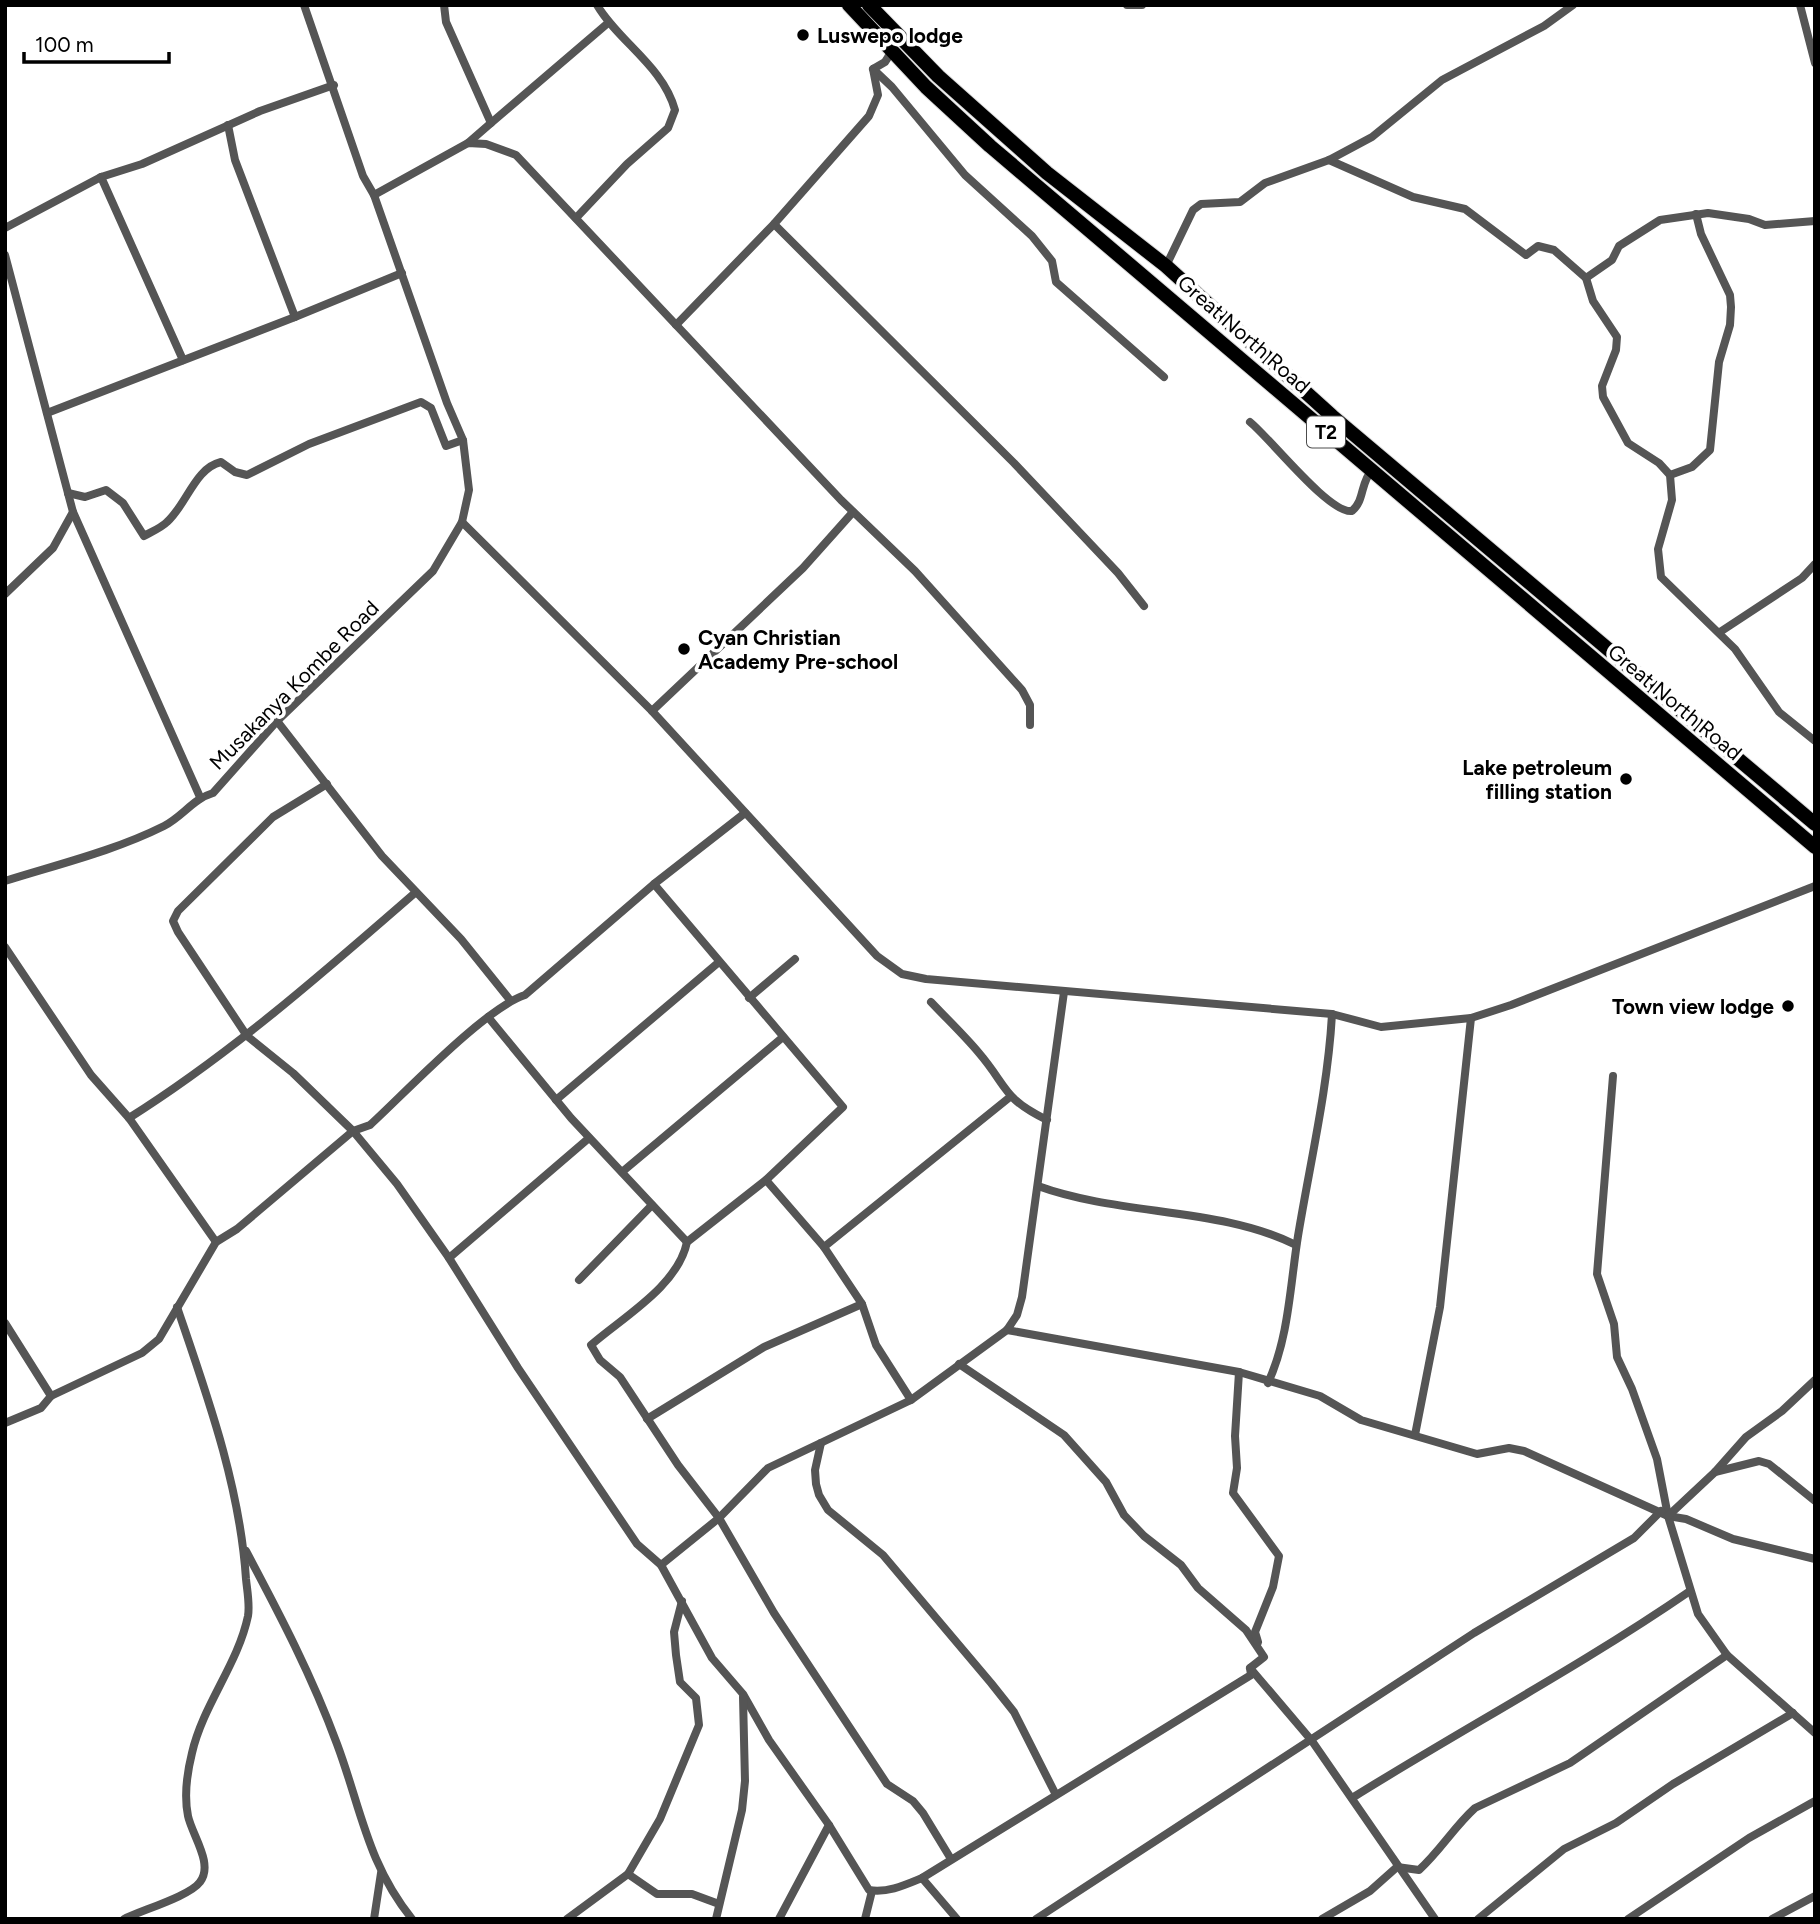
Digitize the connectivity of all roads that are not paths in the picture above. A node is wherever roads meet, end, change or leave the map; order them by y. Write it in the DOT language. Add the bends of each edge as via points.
graph roads {
  1 [pos="304,5"];
  2 [pos="444,5"];
  3 [pos="597,5"];
  4 [pos="849,5"];
  5 [pos="869,5"];
  6 [pos="1127,5"];
  7 [pos="1142,5"];
  8 [pos="1573,5"];
  9 [pos="1800,5"];
  10 [pos="608,23"];
  11 [pos="892,51"];
  12 [pos="1815,63"];
  13 [pos="873,69"];
  14 [pos="334,85"];
  15 [pos="491,123"];
  16 [pos="228,125"];
  17 [pos="468,143"];
  18 [pos="1329,160"];
  19 [pos="101,177"];
  20 [pos="373,195"];
  21 [pos="1696,214"];
  22 [pos="576,218"];
  23 [pos="1815,221"];
  24 [pos="774,224"];
  25 [pos="5,228"];
  26 [pos="5,255"];
  27 [pos="1166,266"];
  28 [pos="402,272"];
  29 [pos="1586,278"];
  30 [pos="295,317"];
  31 [pos="676,325"];
  32 [pos="183,360"];
  33 [pos="1164,377"];
  34 [pos="47,413"];
  35 [pos="1251,422"];
  36 [pos="463,440"];
  37 [pos="1372,470"];
  38 [pos="1670,475"];
  39 [pos="68,494"];
  40 [pos="73,512"];
  41 [pos="853,512"];
  42 [pos="462,522"];
  43 [pos="1815,564"];
  44 [pos="5,594"];
  45 [pos="1144,606"];
  46 [pos="1720,632"];
  47 [pos="652,711"];
  48 [pos="277,721"];
  49 [pos="1030,725"];
  50 [pos="1815,741"];
  51 [pos="327,784"];
  52 [pos="200,797"];
  53 [pos="745,813"];
  54 [pos="1815,824"];
  55 [pos="1815,847"];
  56 [pos="5,881"];
  57 [pos="654,884"];
  58 [pos="1815,886"];
  59 [pos="416,892"];
  60 [pos="5,947"];
  61 [pos="795,959"];
  62 [pos="719,962"];
  63 [pos="1064,992"];
  64 [pos="749,998"];
  65 [pos="510,1000"];
  66 [pos="931,1002"];
  67 [pos="1332,1014"];
  68 [pos="488,1017"];
  69 [pos="1471,1018"];
  70 [pos="247,1036"];
  71 [pos="783,1037"];
  72 [pos="1613,1076"];
  73 [pos="1010,1097"];
  74 [pos="556,1100"];
  75 [pos="129,1118"];
  76 [pos="1047,1120"];
  77 [pos="353,1131"];
  78 [pos="589,1138"];
  79 [pos="622,1172"];
  80 [pos="766,1180"];
  81 [pos="1038,1186"];
  82 [pos="652,1205"];
  83 [pos="216,1242"];
  84 [pos="687,1242"];
  85 [pos="1296,1245"];
  86 [pos="824,1247"];
  87 [pos="449,1258"];
  88 [pos="579,1280"];
  89 [pos="862,1304"];
  90 [pos="177,1307"];
  91 [pos="5,1323"];
  92 [pos="1007,1330"];
  93 [pos="959,1364"];
  94 [pos="1239,1372"];
  95 [pos="1815,1380"];
  96 [pos="1268,1383"];
  97 [pos="51,1396"];
  98 [pos="911,1400"];
  99 [pos="647,1419"];
  100 [pos="5,1423"];
  101 [pos="1415,1435"];
  102 [pos="821,1443"];
  103 [pos="1715,1472"];
  104 [pos="1815,1501"];
  105 [pos="1664,1514"];
  106 [pos="719,1518"];
  107 [pos="244,1549"];
  108 [pos="1815,1559"];
  109 [pos="661,1565"];
  110 [pos="1690,1591"];
  111 [pos="682,1601"];
  112 [pos="1727,1655"];
  113 [pos="1264,1657"];
  114 [pos="1250,1668"];
  115 [pos="743,1694"];
  116 [pos="1793,1713"];
  117 [pos="1815,1733"];
  118 [pos="1311,1741"];
  119 [pos="1055,1793"];
  120 [pos="1352,1798"];
  121 [pos="1815,1801"];
  122 [pos="829,1825"];
  123 [pos="951,1859"];
  124 [pos="1397,1867"];
  125 [pos="381,1873"];
  126 [pos="628,1874"];
  127 [pos="922,1878"];
  128 [pos="872,1891"];
  129 [pos="1815,1896"];
  130 [pos="719,1904"];
  131 [pos="124,1919"];
  132 [pos="374,1919"];
  133 [pos="412,1919"];
  134 [pos="567,1919"];
  135 [pos="716,1919"];
  136 [pos="779,1919"];
  137 [pos="865,1919"];
  138 [pos="957,1919"];
  139 [pos="1036,1919"];
  140 [pos="1322,1919"];
  141 [pos="1435,1919"];
  142 [pos="1478,1919"];
  143 [pos="1628,1919"];
  144 [pos="1772,1919"];
  1 -- 14 [label="street, Musakanya Kombe Road"];
  2 -- 15 [label="street" via="446,22"];
  3 -- 10 [label="street"];
  4 -- 11 [label="highway, Great North Road / T2"];
  5 -- 27 [label="highway, Great North Road / T2" via="938,76 1046,173"];
  6 -- 7 [label="street"];
  8 -- 18 [label="street" via="1544,26 1442,80 1372,137"];
  9 -- 12 [label="street"];
  10 -- 15 [label="street"];
  10 -- 22 [label="street" via="660,80 672,101 674,116 668,128"];
  11 -- 13 [label="street"];
  11 -- 37 [label="highway, Great North Road / T2" via="990,146"];
  13 -- 24 [label="street" via="878,95 869,116"];
  13 -- 33 [label="street" via="965,174 1032,236 1052,261 1056,282"];
  14 -- 16 [label="street"];
  14 -- 20 [label="street, Musakanya Kombe Road"];
  15 -- 17 [label="street"];
  16 -- 19 [label="street" via="142,164"];
  16 -- 30 [label="street" via="235,160"];
  17 -- 20 [label="street"];
  17 -- 22 [label="street" via="516,155"];
  18 -- 27 [label="street" via="1265,183 1240,202 1201,204 1193,210"];
  18 -- 29 [label="street" via="1413,197 1465,209 1520,251 1526,254 1538,246 1546,247"];
  19 -- 25 [label="street"];
  19 -- 32 [label="street"];
  20 -- 28 [label="street, Musakanya Kombe Road"];
  21 -- 23 [label="street" via="1765,225"];
  21 -- 29 [label="street" via="1653,224 1619,246 1612,260"];
  21 -- 38 [label="street" via="1730,296 1730,325 1719,362 1710,450 1692,467"];
  22 -- 31 [label="street"];
  24 -- 31 [label="street"];
  24 -- 45 [label="street" via="1014,463"];
  26 -- 34 [label="street"];
  27 -- 54 [label="highway, Great North Road / T2" via="1332,416"];
  28 -- 30 [label="street"];
  28 -- 36 [label="street, Musakanya Kombe Road"];
  29 -- 38 [label="street" via="1593,301 1617,337 1603,397 1628,443"];
  30 -- 32 [label="street"];
  31 -- 41 [label="street"];
  32 -- 34 [label="street"];
  34 -- 39 [label="street"];
  35 -- 37 [label="street" via="1329,502 1346,512 1360,502 1364,479"];
  36 -- 39 [label="street" via="446,446 431,408 421,402 310,444 247,475 216,463 195,481 167,523 144,536 123,503 106,490 85,497"];
  36 -- 42 [label="street, Musakanya Kombe Road" via="469,489"];
  37 -- 55 [label="highway, Great North Road / T2"];
  38 -- 46 [label="street" via="1672,500 1658,549 1661,577"];
  39 -- 40 [label="street"];
  40 -- 44 [label="street" via="53,548"];
  40 -- 52 [label="street"];
  41 -- 47 [label="street" via="803,568"];
  41 -- 49 [label="street" via="943,601 1021,690 1030,705"];
  42 -- 47 [label="street"];
  42 -- 48 [label="street, Musakanya Kombe Road" via="433,571"];
  43 -- 46 [label="street" via="1802,578"];
  46 -- 50 [label="street" via="1779,712"];
  47 -- 53 [label="street"];
  48 -- 51 [label="street"];
  48 -- 52 [label="street, Musakanya Kombe Road" via="213,793"];
  51 -- 59 [label="street"];
  51 -- 70 [label="street" via="273,817 173,921"];
  52 -- 56 [label="street, Musakanya Kombe Road" via="168,824 117,847"];
  53 -- 57 [label="street"];
  53 -- 63 [label="street" via="877,956 902,974"];
  57 -- 62 [label="street"];
  57 -- 65 [label="street" via="525,995"];
  58 -- 69 [label="street"];
  59 -- 65 [label="street"];
  59 -- 70 [label="street"];
  60 -- 75 [label="street" via="91,1075"];
  61 -- 64 [label="street"];
  62 -- 64 [label="street"];
  62 -- 74 [label="street"];
  63 -- 67 [label="street"];
  63 -- 76 [label="street"];
  64 -- 71 [label="street"];
  65 -- 68 [label="street"];
  66 -- 73 [label="street" via="980,1054"];
  67 -- 69 [label="street" via="1381,1027"];
  67 -- 85 [label="street" via="1318,1127"];
  68 -- 74 [label="street"];
  68 -- 77 [label="street" via="370,1125"];
  69 -- 101 [label="street" via="1440,1307"];
  70 -- 75 [label="street"];
  70 -- 77 [label="street"];
  71 -- 79 [label="street"];
  71 -- 80 [label="street" via="843,1107"];
  72 -- 105 [label="street" via="1597,1274 1614,1324 1616,1357 1657,1459"];
  73 -- 76 [label="street"];
  73 -- 86 [label="street"];
  74 -- 78 [label="street"];
  75 -- 83 [label="street"];
  76 -- 81 [label="street"];
  77 -- 83 [label="street"];
  77 -- 87 [label="street"];
  78 -- 79 [label="street"];
  78 -- 87 [label="street"];
  79 -- 82 [label="street"];
  80 -- 84 [label="street"];
  80 -- 86 [label="street"];
  81 -- 85 [label="street" via="1070,1198 1250,1226"];
  81 -- 92 [label="street" via="1022,1297"];
  82 -- 84 [label="street"];
  82 -- 88 [label="street"];
  83 -- 90 [label="street"];
  84 -- 99 [label="street" via="684,1258 667,1279 591,1345 620,1377"];
  85 -- 96 [label="street" via="1287,1322"];
  86 -- 89 [label="street"];
  87 -- 109 [label="street" via="637,1544"];
  89 -- 98 [label="street" via="876,1345"];
  89 -- 99 [label="street" via="764,1347"];
  90 -- 97 [label="street" via="159,1339 142,1353"];
  90 -- 107 [label="street" via="215,1418"];
  91 -- 97 [label="street"];
  92 -- 93 [label="street"];
  92 -- 94 [label="street"];
  93 -- 98 [label="street"];
  93 -- 113 [label="street" via="1064,1436 1105,1482 1124,1515 1246,1630"];
  94 -- 96 [label="street"];
  94 -- 113 [label="street" via="1233,1493 1279,1556 1273,1587 1255,1632"];
  95 -- 103 [label="street" via="1746,1437"];
  96 -- 101 [label="street" via="1296,1387 1361,1420"];
  97 -- 100 [label="street" via="41,1408"];
  98 -- 102 [label="street"];
  99 -- 106 [label="street"];
  101 -- 105 [label="street" via="1476,1454 1509,1448 1524,1451"];
  102 -- 106 [label="street" via="768,1468"];
  102 -- 119 [label="street" via="816,1484 828,1510 883,1556 992,1683 1014,1712"];
  103 -- 104 [label="street" via="1759,1461"];
  103 -- 105 [label="street"];
  105 -- 108 [label="street" via="1733,1539"];
  105 -- 110 [label="street"];
  105 -- 118 [label="street" via="1634,1538 1474,1633"];
  106 -- 109 [label="street"];
  106 -- 123 [label="street" via="774,1613 887,1784 913,1801"];
  107 -- 125 [label="street" via="307,1666"];
  107 -- 131 [label="street" via="248,1614 239,1646 193,1751 187,1783 188,1816 204,1874 189,1890"];
  109 -- 111 [label="street"];
  110 -- 112 [label="street" via="1698,1614"];
  110 -- 120 [label="street" via="1597,1654"];
  111 -- 115 [label="street" via="712,1658"];
  111 -- 126 [label="street" via="674,1632 676,1655 680,1682 696,1698 699,1725 660,1819"];
  112 -- 116 [label="street"];
  112 -- 124 [label="street" via="1570,1763 1475,1808 1419,1870"];
  113 -- 114 [label="street"];
  114 -- 118 [label="street"];
  114 -- 119 [label="street" via="1251,1675"];
  115 -- 122 [label="street"];
  115 -- 130 [label="street" via="742,1810"];
  116 -- 117 [label="street"];
  116 -- 142 [label="street" via="1616,1823 1564,1849"];
  118 -- 120 [label="street"];
  118 -- 139 [label="street"];
  119 -- 123 [label="street"];
  120 -- 124 [label="street"];
  121 -- 143 [label="street" via="1749,1838"];
  122 -- 128 [label="street"];
  122 -- 136 [label="street"];
  123 -- 127 [label="street"];
  124 -- 140 [label="street" via="1370,1891"];
  124 -- 141 [label="street"];
  125 -- 132 [label="street"];
  125 -- 133 [label="street"];
  126 -- 130 [label="street" via="657,1894 692,1894"];
  126 -- 134 [label="street"];
  127 -- 128 [label="street" via="895,1889"];
  127 -- 138 [label="street"];
  128 -- 137 [label="street"];
  129 -- 144 [label="street"];
  130 -- 135 [label="street"];
}
